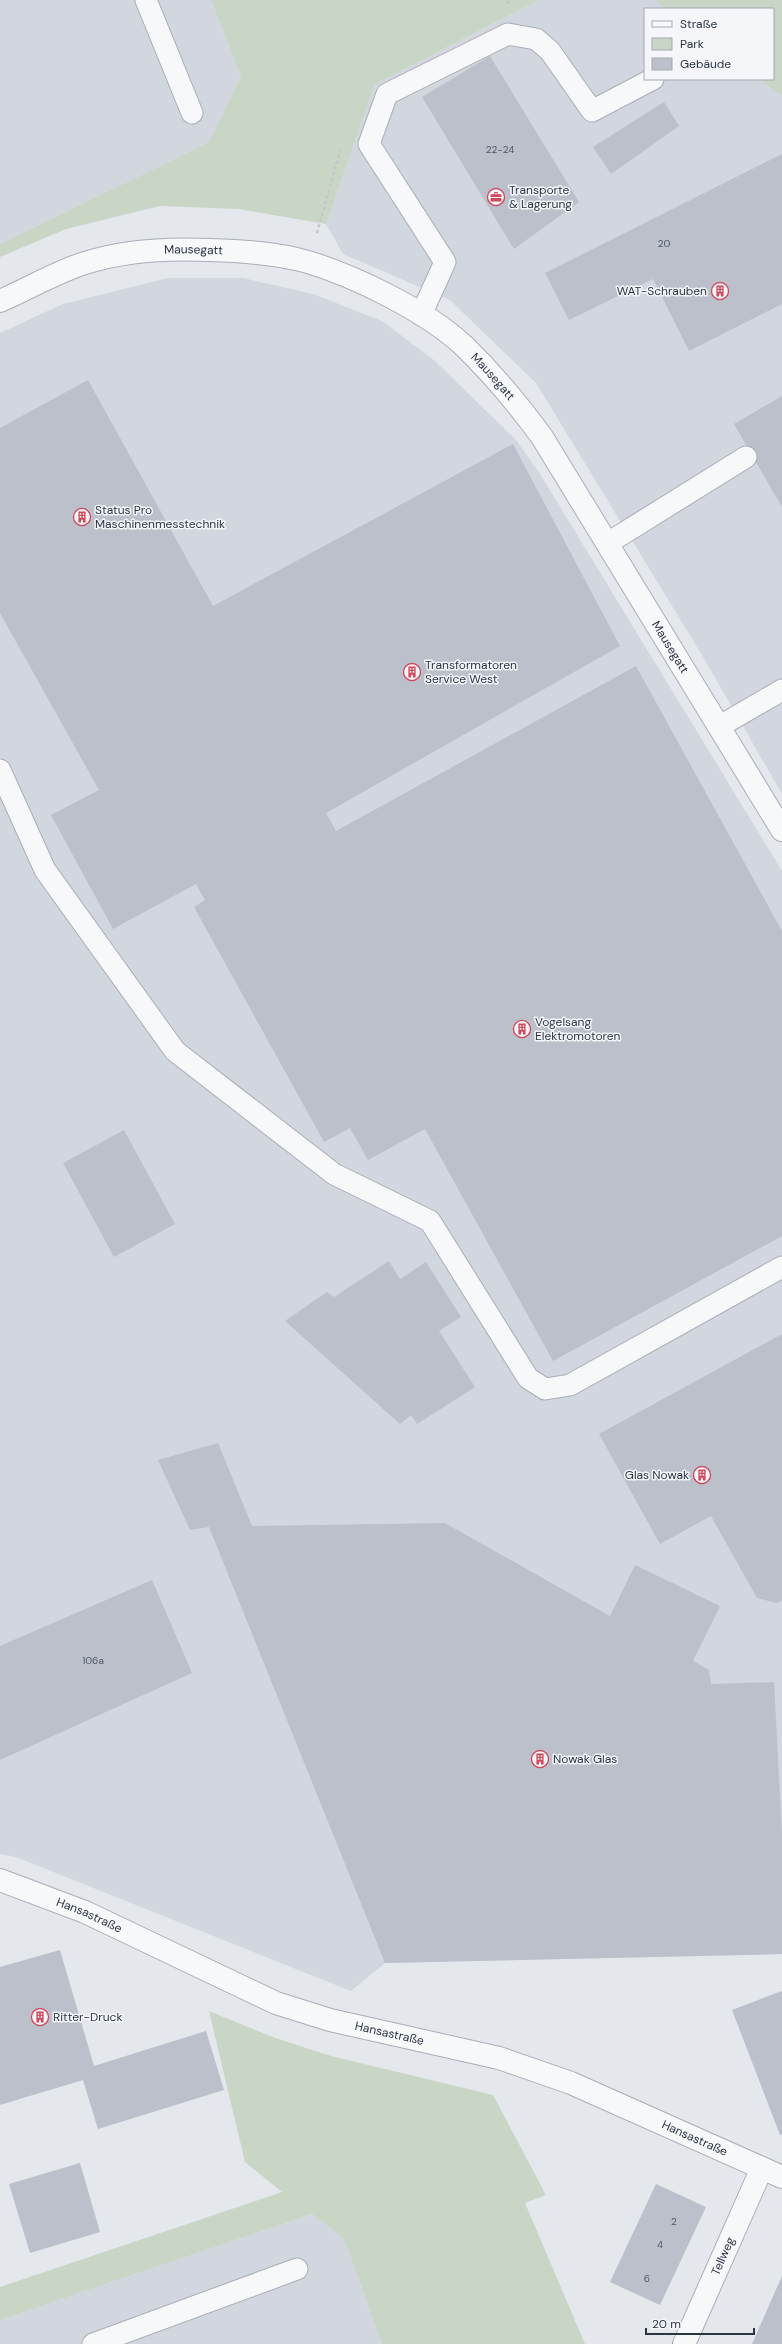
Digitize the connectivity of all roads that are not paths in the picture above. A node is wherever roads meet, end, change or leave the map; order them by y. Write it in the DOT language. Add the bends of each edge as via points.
graph roads {
  1 [pos="146,0"];
  2 [pos="651,80"];
  3 [pos="192,113"];
  4 [pos="0,301"];
  5 [pos="421,315"];
  6 [pos="746,458"];
  7 [pos="608,543"];
  8 [pos="782,690"];
  9 [pos="720,726"];
  10 [pos="0,770"];
  11 [pos="782,830"];
  12 [pos="782,1267"];
  13 [pos="0,1880"];
  14 [pos="762,2168"];
  15 [pos="782,2177"];
  16 [pos="297,2269"];
  17 [pos="93,2344"];
  18 [pos="684,2344"];
  1 -- 3 [label="lane"];
  2 -- 5 [label="lane" via="592,111 550,51 536,39 508,34 386,94 370,144 445,262"];
  4 -- 5 [label="street, Mausegatt" via="84,263 140,250 196,249 250,252 308,262 387,294"];
  5 -- 7 [label="street, Mausegatt" via="462,345 516,402 542,437"];
  6 -- 7 [label="lane"];
  7 -- 9 [label="street, Mausegatt"];
  8 -- 9 [label="lane"];
  9 -- 11 [label="street, Mausegatt"];
  10 -- 12 [label="lane" via="45,870 175,1051 334,1174 430,1221 528,1378 544,1389 570,1385"];
  13 -- 14 [label="street, Hansastraße" via="86,1912 276,2003 330,2020 500,2058 571,2083"];
  14 -- 15 [label="street, Hansastraße"];
  14 -- 18 [label="street, Tellweg"];
  16 -- 17 [label="lane"];
}
